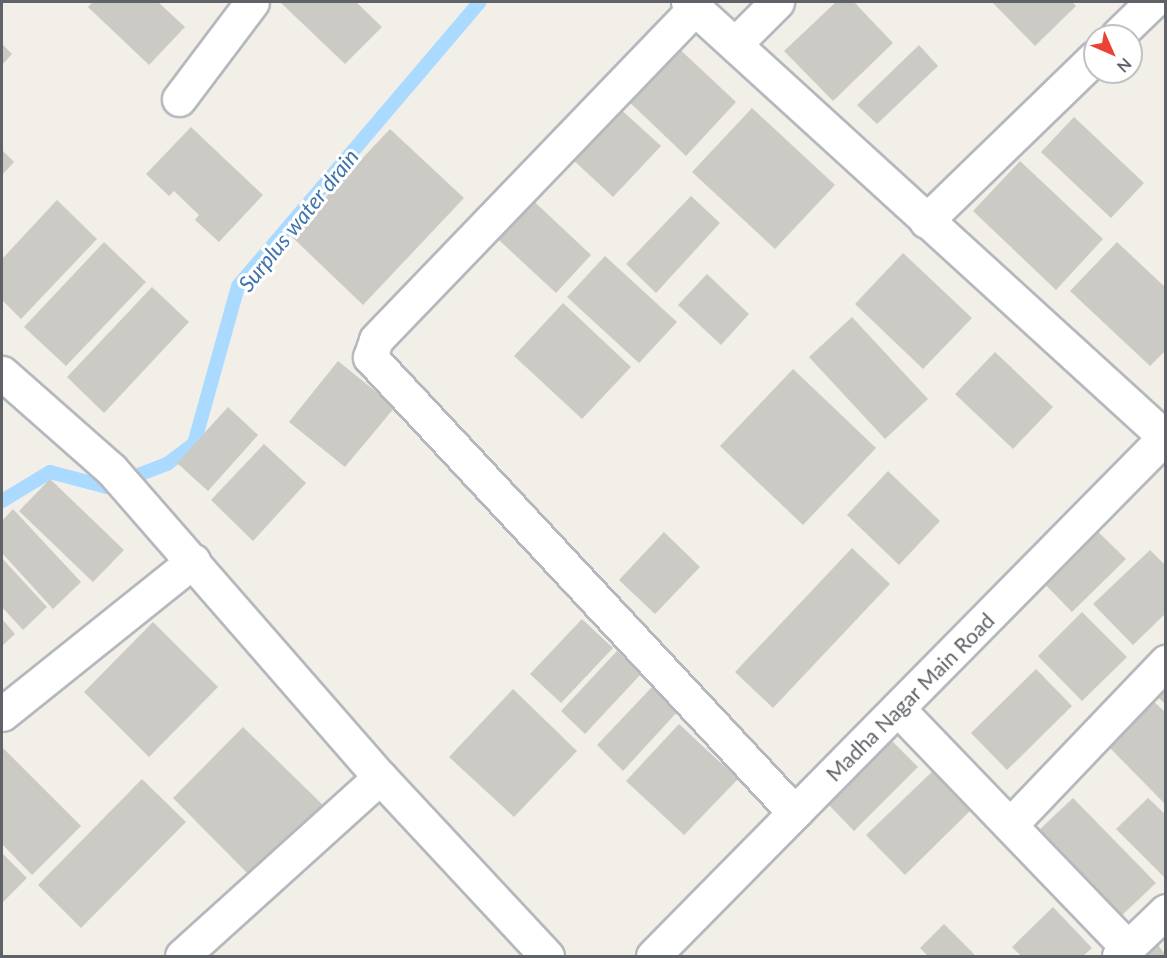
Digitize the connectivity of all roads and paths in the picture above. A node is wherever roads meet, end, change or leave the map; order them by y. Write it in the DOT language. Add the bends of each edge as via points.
graph roads {
  1 [pos="252,2"];
  2 [pos="777,2"];
  3 [pos="1152,2"];
  4 [pos="691,5"];
  5 [pos="1129,24"];
  6 [pos="736,43"];
  7 [pos="1083,69"];
  8 [pos="179,99"];
  9 [pos="926,222"];
  10 [pos="2,373"];
  11 [pos="1165,437"];
  12 [pos="193,561"];
  13 [pos="1166,662"];
  14 [pos="898,709"];
  15 [pos="2,714"];
  16 [pos="380,777"];
  17 [pos="795,813"];
  18 [pos="1010,825"];
  19 [pos="1166,910"];
  20 [pos="1123,952"];
  21 [pos="182,957"];
  22 [pos="547,957"];
  23 [pos="653,957"];
  1 -- 8 [label="street"];
  2 -- 6 [label="street"];
  3 -- 5 [label="street"];
  4 -- 6 [label="street"];
  4 -- 17 [label="street" via="375,340 370,357"];
  6 -- 9 [label="street"];
  7 -- 9 [label="street"];
  9 -- 11 [label="street"];
  10 -- 12 [label="street" via="111,469"];
  11 -- 14 [label="street, Madha Nagar Main Road"];
  12 -- 15 [label="street"];
  12 -- 16 [label="street"];
  13 -- 18 [label="street"];
  14 -- 17 [label="street, Madha Nagar Main Road"];
  14 -- 18 [label="street"];
  16 -- 21 [label="street"];
  16 -- 22 [label="street"];
  17 -- 23 [label="street, Madha Nagar Main Road"];
  18 -- 20 [label="street"];
  19 -- 20 [label="street"];
}
